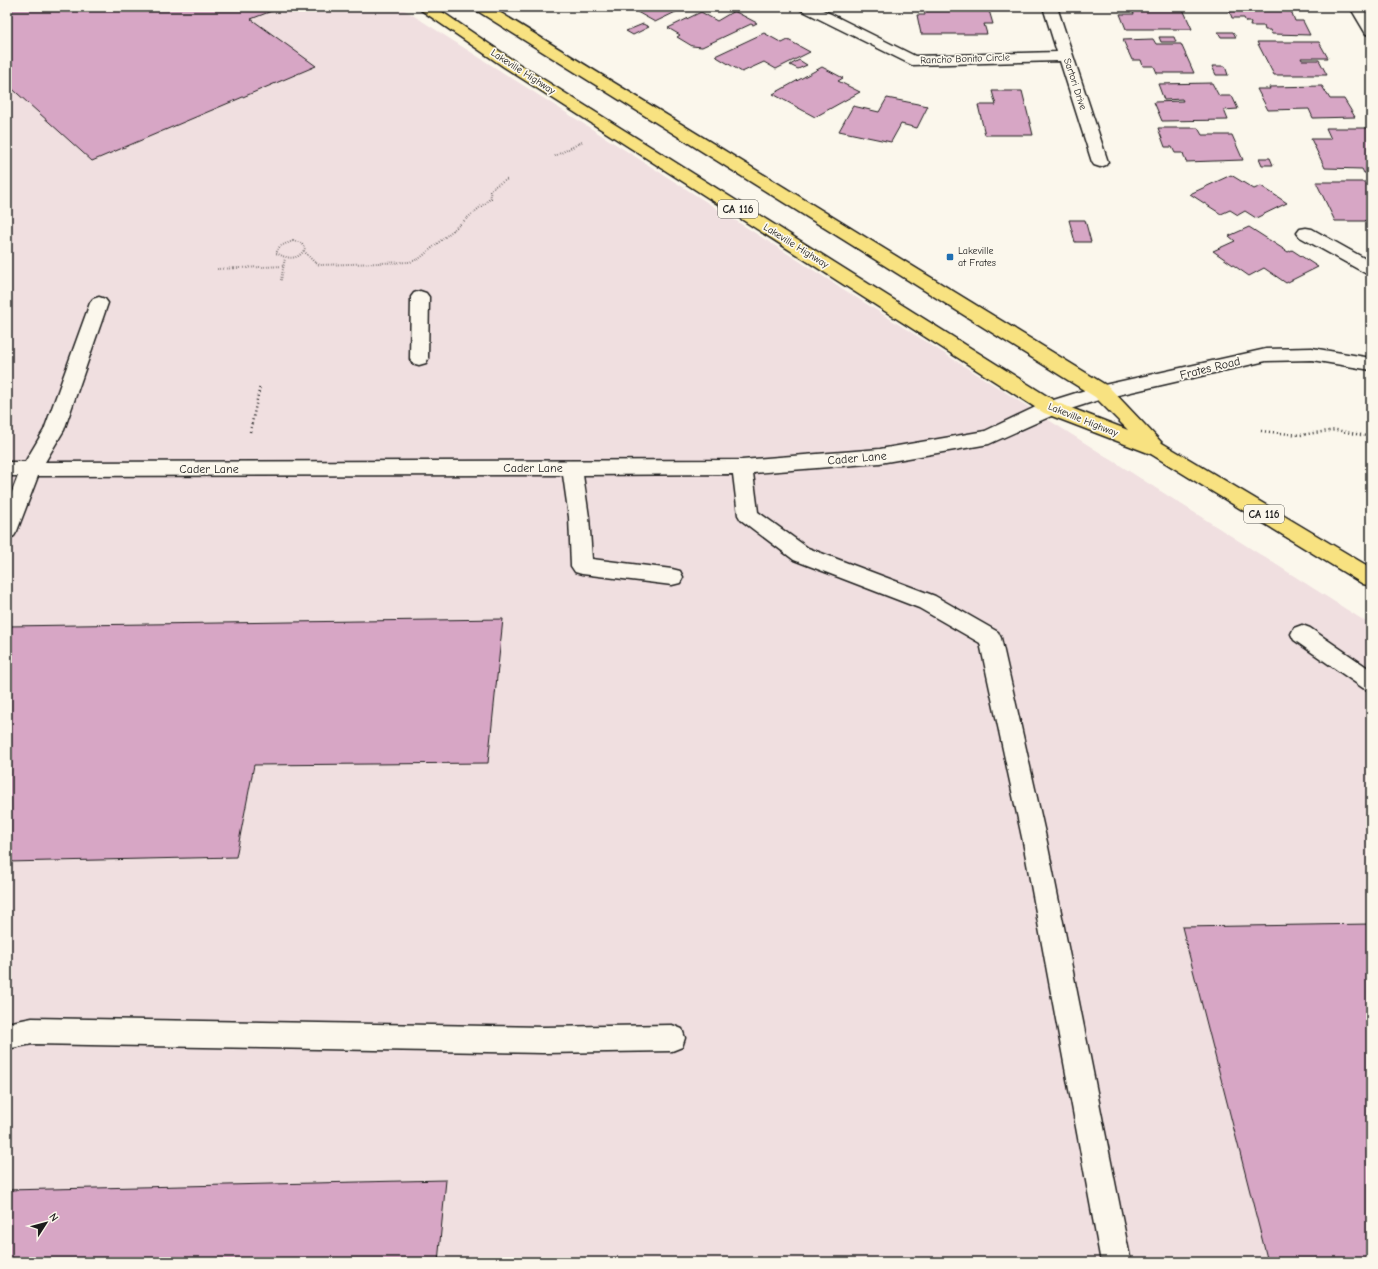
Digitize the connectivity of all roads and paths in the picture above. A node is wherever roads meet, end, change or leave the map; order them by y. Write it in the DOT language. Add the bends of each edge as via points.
graph roads {
  1 [pos="426,7"];
  2 [pos="481,7"];
  3 [pos="806,7"];
  4 [pos="1050,7"];
  5 [pos="1357,7"];
  6 [pos="1371,32"];
  7 [pos="1065,56"];
  8 [pos="583,142"];
  9 [pos="555,156"];
  10 [pos="1100,162"];
  11 [pos="508,179"];
  12 [pos="1306,233"];
  13 [pos="304,250"];
  14 [pos="285,258"];
  15 [pos="284,266"];
  16 [pos="217,269"];
  17 [pos="1371,269"];
  18 [pos="281,280"];
  19 [pos="420,297"];
  20 [pos="99,303"];
  21 [pos="419,359"];
  22 [pos="1371,364"];
  23 [pos="260,386"];
  24 [pos="1102,392"];
  25 [pos="1051,408"];
  26 [pos="1261,431"];
  27 [pos="250,432"];
  28 [pos="1371,437"];
  29 [pos="1158,449"];
  30 [pos="742,467"];
  31 [pos="572,468"];
  32 [pos="31,469"];
  33 [pos="7,470"];
  34 [pos="7,531"];
  35 [pos="672,577"];
  36 [pos="1371,578"];
  37 [pos="1302,634"];
  38 [pos="1371,682"];
  39 [pos="7,1036"];
  40 [pos="672,1038"];
  41 [pos="1116,1262"];
  1 -- 25 [label="main road, Lakeville Highway / CA 116" via="509,64"];
  2 -- 24 [label="main road, Lakeville Highway / CA 116"];
  3 -- 7 [label="street, Rancho Bonito Circle" via="912,62"];
  4 -- 7 [label="street, Sartori Drive"];
  5 -- 6 [label="street"];
  7 -- 10 [label="street, Sartori Drive"];
  8 -- 9 [label="path"];
  11 -- 13 [label="path" via="495,186 490,191 491,198 419,259 410,262 320,265"];
  12 -- 17 [label="street"];
  13 -- 14 [label="path" via="295,258"];
  13 -- 14 [label="path" via="301,243 284,243 277,247 276,253"];
  14 -- 15 [label="path"];
  15 -- 16 [label="path"];
  15 -- 18 [label="path"];
  19 -- 21 [label="street"];
  20 -- 32 [label="street" via="54,430"];
  22 -- 24 [label="street, Frates Road" via="1312,354 1266,355"];
  23 -- 27 [label="path"];
  24 -- 25 [label="street, Frates Road"];
  24 -- 29 [label="main road, Lakeville Highway / CA 116"];
  25 -- 29 [label="main road, Lakeville Highway / CA 116"];
  25 -- 30 [label="street, Cader Lane" via="989,437 880,456"];
  26 -- 28 [label="path" via="1300,435 1336,430"];
  29 -- 36 [label="main road, Lakeville Highway / CA 116"];
  30 -- 31 [label="street, Cader Lane"];
  30 -- 41 [label="street" via="748,515 801,554 927,602 990,638 1035,842"];
  31 -- 32 [label="street, Cader Lane"];
  31 -- 35 [label="street" via="582,566"];
  32 -- 33 [label="street, Cader Lane"];
  32 -- 34 [label="street"];
  37 -- 38 [label="street"];
  39 -- 40 [label="street" via="32,1031 543,1040"];
}
